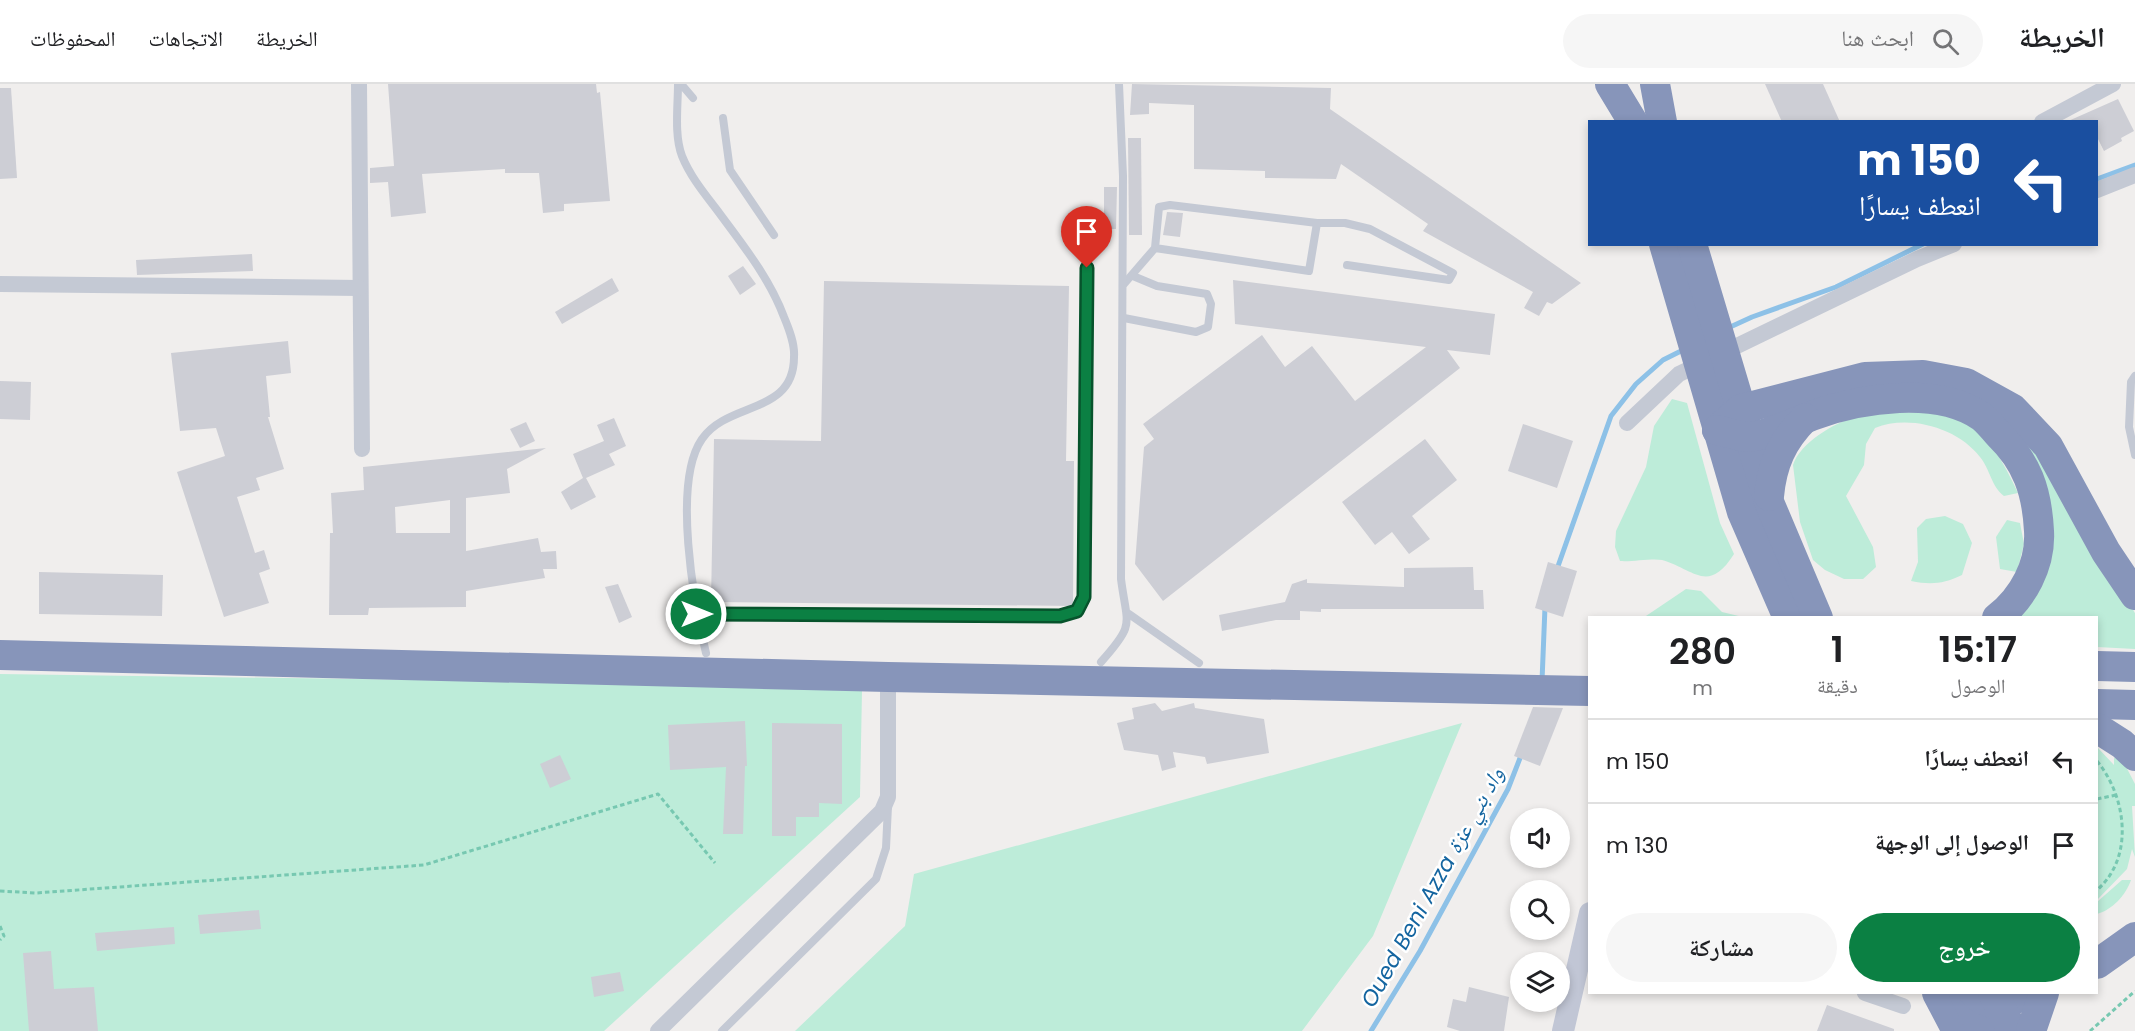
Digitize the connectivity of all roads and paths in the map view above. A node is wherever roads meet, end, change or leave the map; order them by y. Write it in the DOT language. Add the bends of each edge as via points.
graph roads {
  1 [pos="359,84"];
  2 [pos="679,84"];
  3 [pos="1119,84"];
  4 [pos="1610,84"];
  5 [pos="1655,84"];
  6 [pos="2113,84"];
  7 [pos="693,98"];
  8 [pos="723,118"];
  9 [pos="1632,120"];
  10 [pos="1662,120"];
  11 [pos="2046,120"];
  12 [pos="2135,175"];
  13 [pos="2098,190"];
  14 [pos="1317,223"];
  15 [pos="774,235"];
  16 [pos="1665,246"];
  17 [pos="1692,246"];
  18 [pos="1949,246"];
  19 [pos="1155,249"];
  20 [pos="1347,265"];
  21 [pos="1087,268"];
  22 [pos="1133,276"];
  23 [pos="0,284"];
  24 [pos="1124,284"];
  25 [pos="360,288"];
  26 [pos="1693,295"];
  27 [pos="1124,318"];
  28 [pos="1716,374"];
  29 [pos="2135,376"];
  30 [pos="1741,409"];
  31 [pos="1805,418"];
  32 [pos="1627,423"];
  33 [pos="1718,430"];
  34 [pos="1750,437"];
  35 [pos="362,449"];
  36 [pos="2135,455"];
  37 [pos="1756,507"];
  38 [pos="2135,595"];
  39 [pos="696,614"];
  40 [pos="1128,614"];
  41 [pos="1787,616"];
  42 [pos="1817,616"];
  43 [pos="1999,616"];
  44 [pos="0,634"];
  45 [pos="705,653"];
  46 [pos="0,655"];
  47 [pos="1101,662"];
  48 [pos="1199,663"];
  49 [pos="2098,666"];
  50 [pos="2135,667"];
  51 [pos="888,677"];
  52 [pos="1516,681"];
  53 [pos="1580,681"];
  54 [pos="2098,704"];
  55 [pos="2135,705"];
  56 [pos="2098,729"];
  57 [pos="2135,756"];
  58 [pos="2098,762"];
  59 [pos="2116,795"];
  60 [pos="888,797"];
  61 [pos="2098,799"];
  62 [pos="715,863"];
  63 [pos="2098,889"];
  64 [pos="0,891"];
  65 [pos="2135,916"];
  66 [pos="1588,923"];
  67 [pos="0,926"];
  68 [pos="2135,937"];
  69 [pos="0,940"];
  70 [pos="2098,941"];
  71 [pos="2098,963"];
  72 [pos="2135,991"];
  73 [pos="1868,994"];
  74 [pos="1940,994"];
  75 [pos="2028,994"];
  76 [pos="2044,994"];
  77 [pos="1903,1006"];
  78 [pos="1983,1009"];
  79 [pos="658,1031"];
  80 [pos="722,1031"];
  81 [pos="1563,1031"];
  82 [pos="2031,1031"];
  83 [pos="2090,1031"];
  1 -- 25 [label="street"];
  2 -- 7 [label="lane"];
  2 -- 39 [label="lane" via="679,138 684,160 768,281 786,320 795,354 793,375 784,391 717,425 700,441 695,454 689,484 688,548"];
  3 -- 24 [label="lane"];
  4 -- 9 [label="highway"];
  5 -- 10 [label="highway"];
  6 -- 11 [label="street"];
  8 -- 15 [label="lane" via="730,170"];
  12 -- 13 [label="street"];
  14 -- 19 [label="lane" via="1170,205 1159,207"];
  14 -- 19 [label="lane" via="1309,271"];
  14 -- 20 [label="lane" via="1345,223 1370,229 1453,273 1449,280"];
  16 -- 26 [label="highway"];
  17 -- 26 [label="highway"];
  18 -- 32 [label="street" via="1679,374"];
  19 -- 22 [label="lane"];
  21 -- 39 [label="lane" via="1084,597 1077,611 1060,616"];
  22 -- 24 [label="lane"];
  22 -- 27 [label="lane" via="1156,286 1207,294 1211,304 1208,327 1196,332"];
  23 -- 25 [label="street"];
  24 -- 27 [label="lane"];
  25 -- 35 [label="street"];
  26 -- 28 [label="highway"];
  27 -- 40 [label="lane" via="1121,579"];
  28 -- 30 [label="highway"];
  28 -- 33 [label="highway"];
  29 -- 36 [label="lane" via="2131,382 2129,427"];
  30 -- 33 [label="highway"];
  30 -- 34 [label="highway"];
  30 -- 38 [label="highway" via="1883,375 1946,378 1984,391 2013,409 2048,446 2106,552"];
  31 -- 34 [label="highway"];
  31 -- 37 [label="highway" via="1785,441"];
  31 -- 43 [label="highway" via="1861,401 1906,398 1958,406 1984,419 2014,450 2030,476 2036,493 2039,530 2030,577 2014,603"];
  33 -- 34 [label="highway"];
  33 -- 37 [label="highway"];
  34 -- 37 [label="highway"];
  37 -- 41 [label="highway"];
  37 -- 42 [label="highway"];
  39 -- 45 [label="lane"];
  40 -- 47 [label="lane" via="1128,623 1118,642"];
  40 -- 48 [label="lane"];
  44 -- 45 [label="highway"];
  45 -- 47 [label="highway"];
  46 -- 51 [label="highway"];
  47 -- 48 [label="highway"];
  48 -- 52 [label="highway"];
  49 -- 50 [label="highway"];
  51 -- 52 [label="highway"];
  51 -- 60 [label="street"];
  52 -- 53 [label="highway"];
  54 -- 55 [label="highway"];
  56 -- 57 [label="highway"];
  58 -- 59 [label="path"];
  59 -- 61 [label="path"];
  59 -- 63 [label="path" via="2124,825 2122,844 2114,867"];
  60 -- 79 [label="street" via="872,824"];
  60 -- 80 [label="lane" via="886,848 876,879"];
  62 -- 64 [label="path" via="658,794 423,865 36,893"];
  65 -- 70 [label="highway"];
  66 -- 81 [label="street"];
  67 -- 69 [label="path" via="4,936"];
  68 -- 71 [label="highway"];
  72 -- 83 [label="path"];
  73 -- 77 [label="street"];
  74 -- 78 [label="highway"];
  75 -- 78 [label="highway"];
  76 -- 82 [label="highway"];
}
